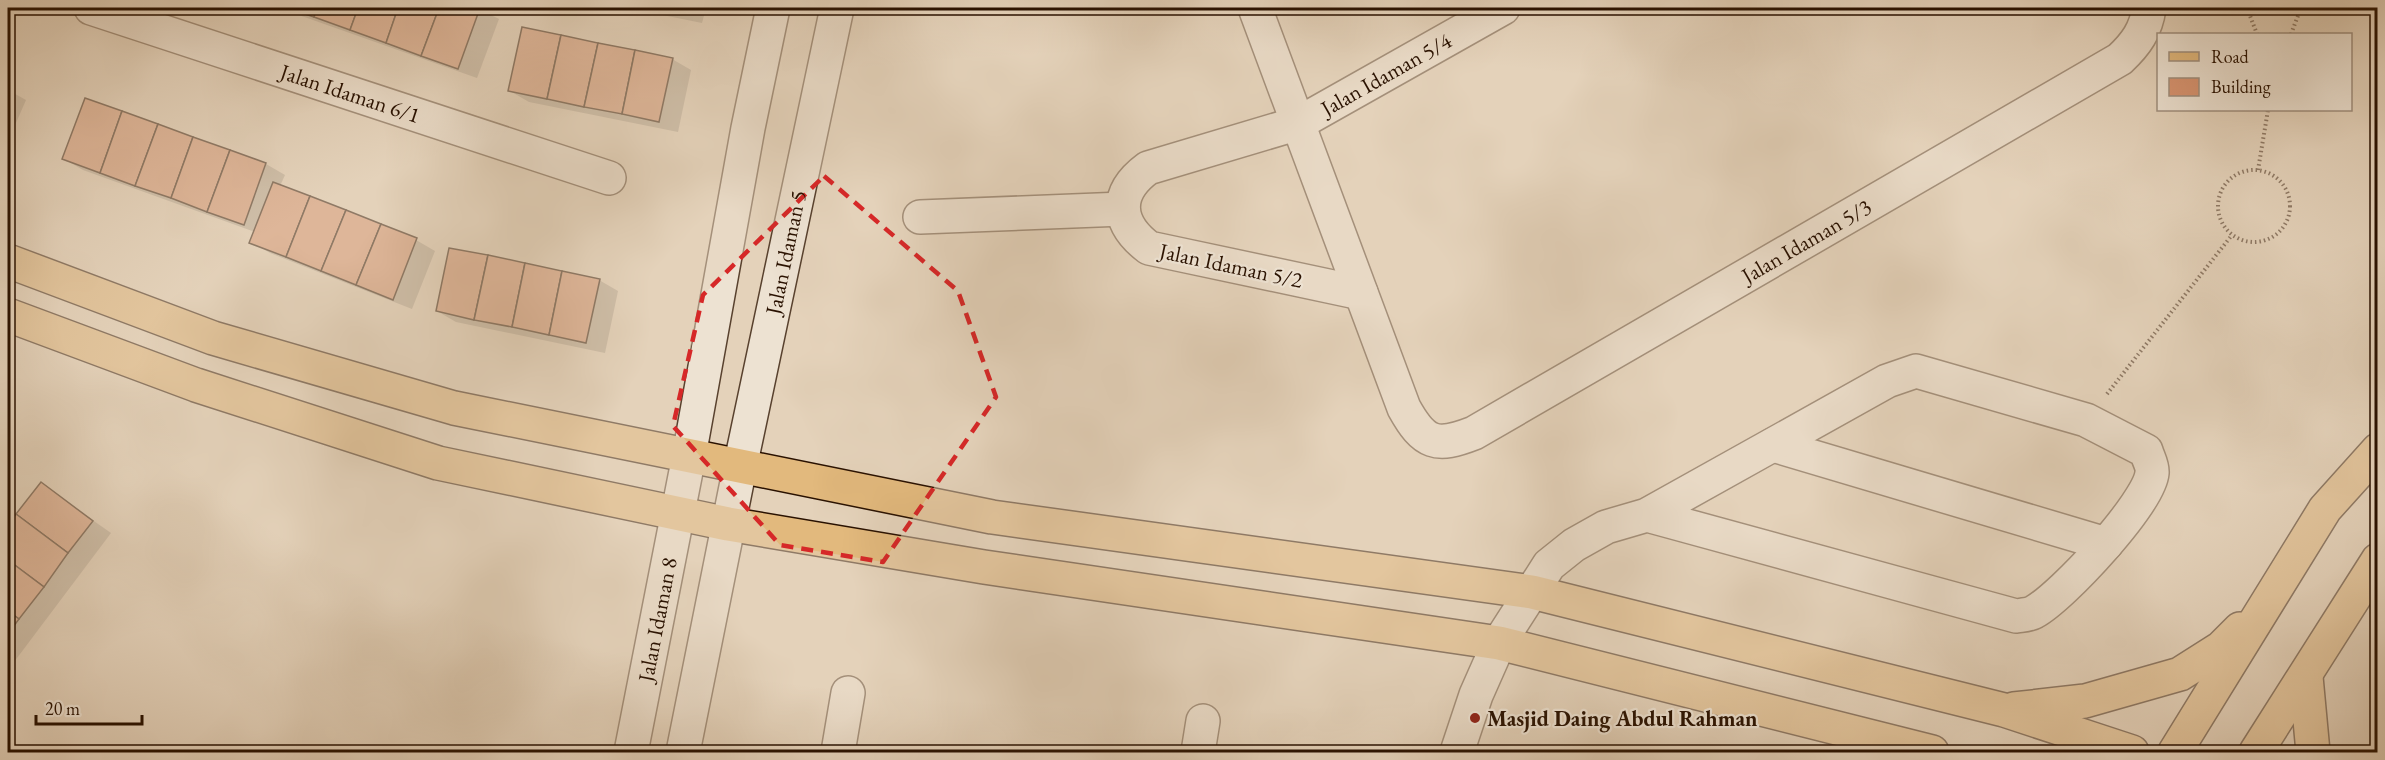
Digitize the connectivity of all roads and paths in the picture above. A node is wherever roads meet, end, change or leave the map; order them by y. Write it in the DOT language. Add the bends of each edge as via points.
graph roads {
  1 [pos="91,8"];
  2 [pos="774,8"];
  3 [pos="837,8"];
  4 [pos="1255,8"];
  5 [pos="1503,8"];
  6 [pos="2149,8"];
  7 [pos="2247,8"];
  8 [pos="2301,8"];
  9 [pos="2257,33"];
  10 [pos="2291,33"];
  11 [pos="2268,111"];
  12 [pos="1299,123"];
  13 [pos="2258,170"];
  14 [pos="609,178"];
  15 [pos="1123,209"];
  16 [pos="920,217"];
  17 [pos="2232,235"];
  18 [pos="8,261"];
  19 [pos="1361,293"];
  20 [pos="8,315"];
  21 [pos="2086,420"];
  22 [pos="1773,445"];
  23 [pos="2378,450"];
  24 [pos="684,486"];
  25 [pos="734,496"];
  26 [pos="1647,515"];
  27 [pos="2106,544"];
  28 [pos="2378,560"];
  29 [pos="1532,592"];
  30 [pos="2270,599"];
  31 [pos="1499,643"];
  32 [pos="2306,676"];
  33 [pos="848,693"];
  34 [pos="2004,710"];
  35 [pos="1203,721"];
  36 [pos="631,753"];
  37 [pos="683,753"];
  38 [pos="838,753"];
  39 [pos="1198,753"];
  40 [pos="1457,753"];
  41 [pos="1932,753"];
  42 [pos="2132,753"];
  43 [pos="2175,753"];
  44 [pos="2256,753"];
  45 [pos="2313,753"];
  1 -- 14 [label="street, Jalan Idaman 6/1"];
  2 -- 24 [label="street" via="748,128"];
  3 -- 25 [label="street, Jalan Idaman 5"];
  4 -- 12 [label="street, Jalan Idaman 5/3"];
  5 -- 12 [label="street, Jalan Idaman 5/4"];
  6 -- 19 [label="street, Jalan Idaman 5/3" via="2136,44 2110,65 1474,433 1450,442 1431,441 1415,428"];
  7 -- 9 [label="path"];
  8 -- 10 [label="path"];
  11 -- 13 [label="path"];
  12 -- 15 [label="street" via="1148,168 1134,179"];
  12 -- 19 [label="street, Jalan Idaman 5/3"];
  13 -- 17 [label="path" via="2238,173 2223,188 2218,207 2220,218"];
  13 -- 17 [label="path" via="2277,178 2289,194 2286,225 2280,233 2261,242 2251,243"];
  15 -- 16 [label="street"];
  15 -- 19 [label="street, Jalan Idaman 5/2" via="1134,237 1149,248"];
  17 -- 21 [label="path"];
  18 -- 24 [label="main road" via="213,338 442,405"];
  20 -- 24 [label="main road" via="196,385 438,463"];
  21 -- 22 [label="street" via="1916,371 1887,381"];
  21 -- 27 [label="street" via="2146,451 2153,471 2147,489"];
  22 -- 26 [label="street"];
  22 -- 27 [label="street"];
  23 -- 30 [label="main road" via="2325,509"];
  24 -- 25 [label="main road"];
  24 -- 25 [label="main road"];
  24 -- 36 [label="street, Jalan Idaman 8"];
  25 -- 29 [label="main road" via="992,517"];
  25 -- 31 [label="main road" via="984,567"];
  25 -- 37 [label="street"];
  26 -- 27 [label="street" via="2016,616 2032,614 2048,603"];
  26 -- 29 [label="street" via="1606,527 1574,545 1549,565"];
  28 -- 32 [label="main road"];
  29 -- 31 [label="street"];
  29 -- 34 [label="main road"];
  30 -- 34 [label="main road" via="2220,648 2180,674 2085,701"];
  30 -- 43 [label="main road"];
  31 -- 40 [label="street"];
  31 -- 41 [label="main road"];
  32 -- 44 [label="main road"];
  32 -- 45 [label="main road"];
  33 -- 38 [label="street"];
  34 -- 42 [label="main road"];
  35 -- 39 [label="street"];
}
